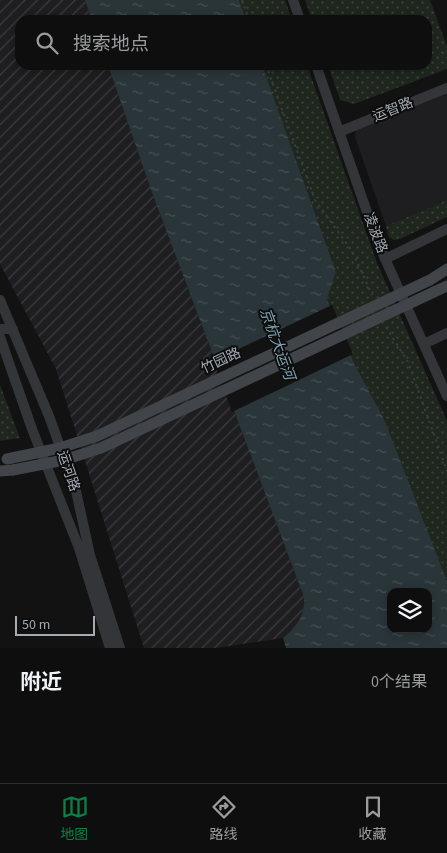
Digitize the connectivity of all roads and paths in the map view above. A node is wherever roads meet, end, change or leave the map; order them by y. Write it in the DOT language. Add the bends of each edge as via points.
graph roads {
  1 [pos="242,0"];
  2 [pos="293,0"];
  3 [pos="247,15"];
  4 [pos="298,15"];
  5 [pos="268,70"];
  6 [pos="318,70"];
  7 [pos="447,88"];
  8 [pos="339,132"];
  9 [pos="447,229"];
  10 [pos="385,258"];
  11 [pos="447,270"];
  12 [pos="447,287"];
  13 [pos="0,300"];
  14 [pos="375,302"];
  15 [pos="383,319"];
  16 [pos="13,328"];
  17 [pos="0,329"];
  18 [pos="447,333"];
  19 [pos="1,341"];
  20 [pos="18,341"];
  21 [pos="424,344"];
  22 [pos="447,396"];
  23 [pos="3,459"];
  24 [pos="0,471"];
  25 [pos="447,471"];
  26 [pos="110,648"];
  27 [pos="120,648"];
  1 -- 3 [label="path"];
  2 -- 4 [label="street"];
  5 -- 14 [label="path" via="315,200 352,251"];
  6 -- 8 [label="street, 凌波路"];
  7 -- 8 [label="street, 运智路"];
  8 -- 10 [label="street, 凌波路"];
  9 -- 10 [label="street"];
  10 -- 21 [label="street, 凌波路"];
  11 -- 23 [label="main road, 竹园路, bridge" via="96,436 60,448"];
  12 -- 24 [label="main road, 竹园路, bridge" via="100,448 64,460"];
  13 -- 16 [label="street, 运河路"];
  15 -- 25 [label="path" via="408,362"];
  16 -- 17 [label="street"];
  16 -- 20 [label="street, 运河路"];
  18 -- 21 [label="street"];
  19 -- 20 [label="street"];
  19 -- 26 [label="street, 运河路" via="79,548"];
  20 -- 27 [label="street, 运河路" via="76,491 90,555"];
  21 -- 22 [label="street, 凌波路"];
}
